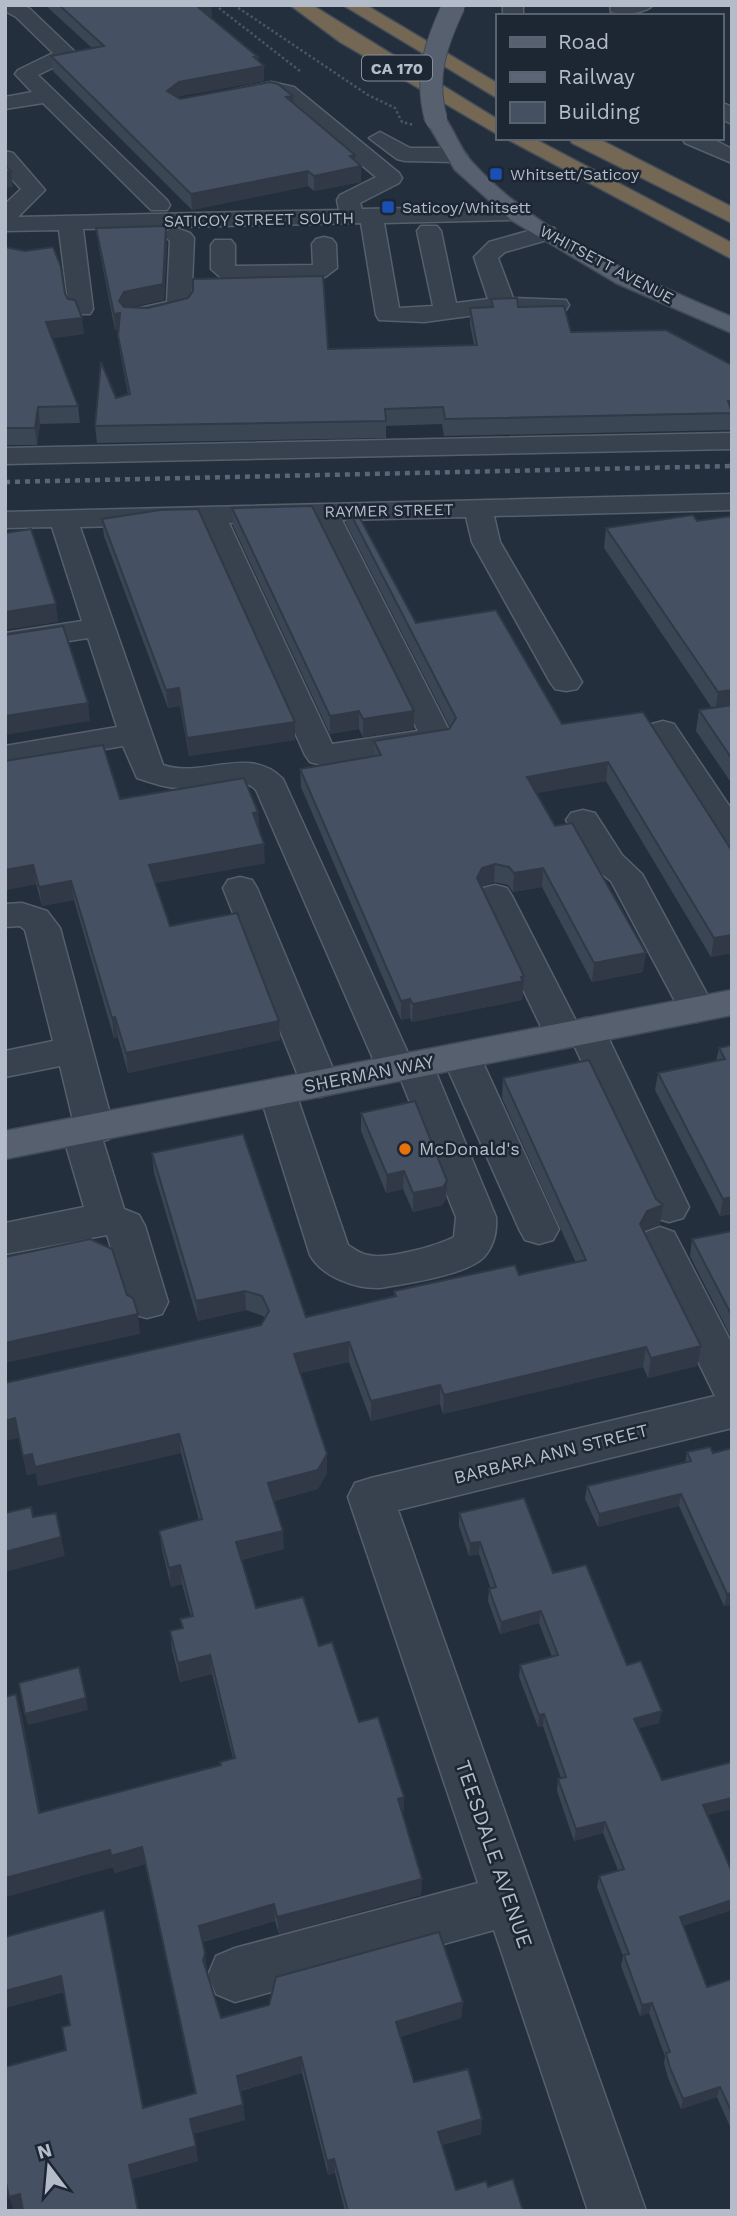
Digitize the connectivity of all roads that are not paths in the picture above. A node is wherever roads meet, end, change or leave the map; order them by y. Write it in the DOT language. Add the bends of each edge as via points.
graph roads {
  1 [pos="9,5"];
  2 [pos="299,5"];
  3 [pos="321,5"];
  4 [pos="335,5"];
  5 [pos="352,5"];
  6 [pos="454,5"];
  7 [pos="645,5"];
  8 [pos="620,10"];
  9 [pos="496,91"];
  10 [pos="46,96"];
  11 [pos="219,97"];
  12 [pos="5,103"];
  13 [pos="496,103"];
  14 [pos="496,112"];
  15 [pos="496,127"];
  16 [pos="380,138"];
  17 [pos="520,140"];
  18 [pos="546,140"];
  19 [pos="564,140"];
  20 [pos="584,140"];
  21 [pos="697,140"];
  22 [pos="452,150"];
  23 [pos="732,157"];
  24 [pos="5,158"];
  25 [pos="159,205"];
  26 [pos="513,213"];
  27 [pos="5,216"];
  28 [pos="732,216"];
  29 [pos="362,217"];
  30 [pos="327,218"];
  31 [pos="214,219"];
  32 [pos="5,224"];
  33 [pos="732,227"];
  34 [pos="177,228"];
  35 [pos="429,230"];
  36 [pos="546,233"];
  37 [pos="71,234"];
  38 [pos="732,236"];
  39 [pos="248,244"];
  40 [pos="299,244"];
  41 [pos="324,244"];
  42 [pos="223,245"];
  43 [pos="46,248"];
  44 [pos="732,254"];
  45 [pos="557,304"];
  46 [pos="503,306"];
  47 [pos="81,309"];
  48 [pos="446,312"];
  49 [pos="135,316"];
  50 [pos="732,326"];
  51 [pos="732,441"];
  52 [pos="5,456"];
  53 [pos="721,503"];
  54 [pos="478,508"];
  55 [pos="324,512"];
  56 [pos="211,515"];
  57 [pos="63,518"];
  58 [pos="5,520"];
  59 [pos="732,532"];
  60 [pos="100,627"];
  61 [pos="5,642"];
  62 [pos="566,682"];
  63 [pos="663,730"];
  64 [pos="135,734"];
  65 [pos="5,756"];
  66 [pos="583,820"];
  67 [pos="732,835"];
  68 [pos="240,888"];
  69 [pos="495,897"];
  70 [pos="5,916"];
  71 [pos="714,1005"];
  72 [pos="575,1033"];
  73 [pos="75,1050"];
  74 [pos="461,1056"];
  75 [pos="5,1064"];
  76 [pos="405,1067"];
  77 [pos="320,1083"];
  78 [pos="278,1092"];
  79 [pos="88,1130"];
  80 [pos="5,1145"];
  81 [pos="107,1218"];
  82 [pos="539,1229"];
  83 [pos="5,1239"];
  84 [pos="147,1302"];
  85 [pos="732,1387"];
  86 [pos="732,1410"];
  87 [pos="371,1497"];
  88 [pos="510,1900"];
  89 [pos="235,1975"];
  90 [pos="617,2211"];
  1 -- 10 [label="street" via="66,54 25,74"];
  2 -- 15 [label="highway, CA 170"];
  3 -- 14 [label="highway"];
  4 -- 13 [label="highway"];
  5 -- 9 [label="highway, CA 170"];
  6 -- 22 [label="main road, WHITSETT AVENUE, bridge" via="430,72 431,106"];
  7 -- 8 [label="street"];
  10 -- 12 [label="street"];
  10 -- 25 [label="street"];
  11 -- 29 [label="street" via="271,88 287,91 391,178 348,200"];
  16 -- 22 [label="street" via="405,154"];
  17 -- 44 [label="highway"];
  18 -- 38 [label="highway"];
  19 -- 33 [label="highway"];
  20 -- 28 [label="highway"];
  21 -- 23 [label="street"];
  22 -- 26 [label="main road, WHITSETT AVENUE"];
  24 -- 27 [label="street" via="34,190"];
  26 -- 29 [label="street, SATICOY STREET SOUTH"];
  26 -- 36 [label="main road, WHITSETT AVENUE"];
  29 -- 30 [label="street, SATICOY STREET SOUTH"];
  29 -- 48 [label="street" via="388,315"];
  30 -- 31 [label="street, SATICOY STREET SOUTH"];
  30 -- 41 [label="street" via="329,244"];
  31 -- 34 [label="street, SATICOY STREET SOUTH"];
  31 -- 42 [label="street" via="214,245"];
  32 -- 37 [label="street"];
  34 -- 37 [label="street, SATICOY STREET SOUTH" via="127,238 121,235 125,221"];
  34 -- 49 [label="street" via="182,238 179,307"];
  35 -- 48 [label="street"];
  36 -- 46 [label="street" via="497,247 486,257"];
  36 -- 50 [label="main road, WHITSETT AVENUE" via="612,270"];
  37 -- 43 [label="street"];
  37 -- 47 [label="street"];
  39 -- 42 [label="street"];
  40 -- 41 [label="street"];
  41 -- 42 [label="street" via="325,268 317,272 229,273 223,269"];
  45 -- 46 [label="street"];
  46 -- 48 [label="street"];
  51 -- 52 [label="street"];
  53 -- 54 [label="street, RAYMER STREET"];
  53 -- 59 [label="street"];
  54 -- 55 [label="street, RAYMER STREET"];
  54 -- 62 [label="street" via="486,542"];
  55 -- 56 [label="street, RAYMER STREET"];
  55 -- 56 [label="street" via="437,737 321,755"];
  56 -- 57 [label="street, RAYMER STREET"];
  57 -- 58 [label="street, RAYMER STREET"];
  57 -- 60 [label="street"];
  60 -- 61 [label="street"];
  60 -- 64 [label="street"];
  63 -- 67 [label="street"];
  64 -- 65 [label="street"];
  64 -- 76 [label="street" via="149,771 164,779 233,772 258,774 271,786"];
  66 -- 71 [label="street"];
  68 -- 77 [label="street"];
  69 -- 72 [label="street"];
  70 -- 73 [label="street" via="26,914 36,918 42,928"];
  71 -- 72 [label="main road, SHERMAN WAY"];
  72 -- 74 [label="main road, SHERMAN WAY"];
  72 -- 85 [label="street" via="664,1225"];
  73 -- 75 [label="street"];
  73 -- 79 [label="street"];
  74 -- 76 [label="main road, SHERMAN WAY"];
  74 -- 82 [label="street"];
  76 -- 77 [label="main road, SHERMAN WAY"];
  76 -- 78 [label="street" via="477,1217 477,1234 467,1250 426,1262 373,1272 331,1255"];
  77 -- 78 [label="main road, SHERMAN WAY"];
  78 -- 79 [label="main road, SHERMAN WAY"];
  79 -- 80 [label="main road, SHERMAN WAY"];
  79 -- 81 [label="street"];
  81 -- 83 [label="street"];
  81 -- 84 [label="street" via="125,1226"];
  86 -- 87 [label="street, BARBARA ANN STREET"];
  87 -- 88 [label="street, TEESDALE AVENUE"];
  88 -- 89 [label="street"];
  88 -- 90 [label="street, TEESDALE AVENUE"];
}
